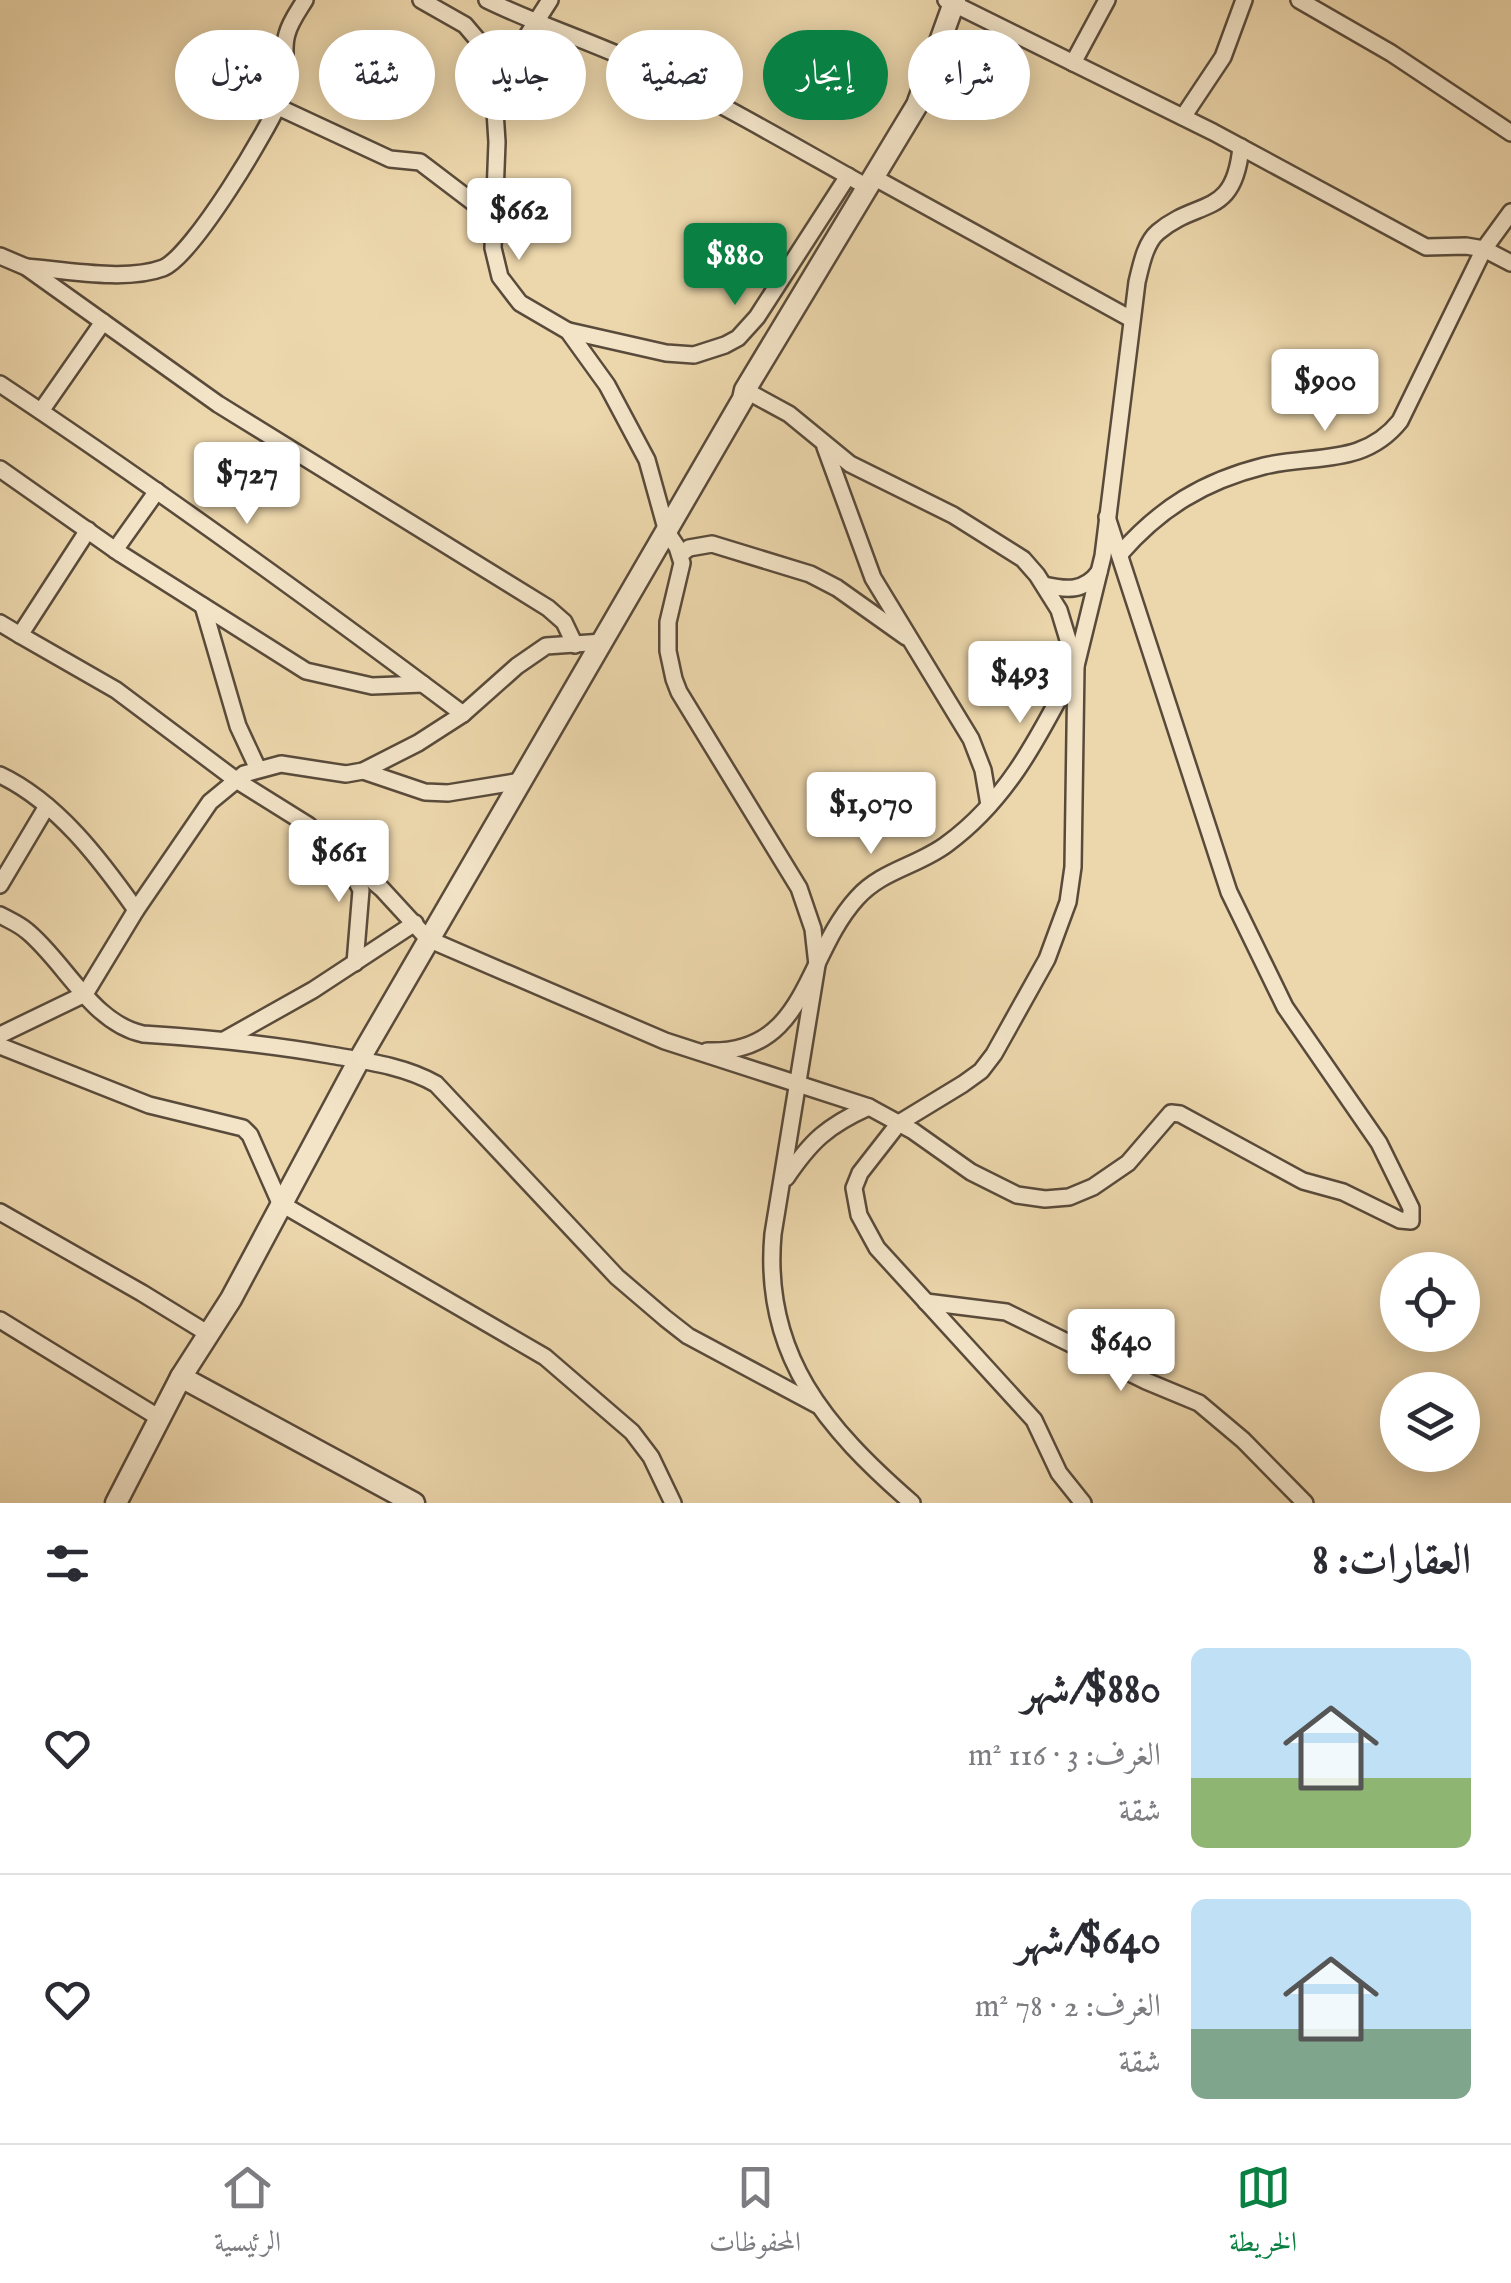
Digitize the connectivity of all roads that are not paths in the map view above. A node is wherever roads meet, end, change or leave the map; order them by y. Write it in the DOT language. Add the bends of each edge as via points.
graph roads {
  1 [pos="305,0"];
  2 [pos="421,0"];
  3 [pos="487,0"];
  4 [pos="550,0"];
  5 [pos="1107,0"];
  6 [pos="1244,0"];
  7 [pos="1299,0"];
  8 [pos="951,1"];
  9 [pos="536,24"];
  10 [pos="289,30"];
  11 [pos="469,30"];
  12 [pos="532,30"];
  13 [pos="1073,63"];
  14 [pos="299,117"];
  15 [pos="1182,117"];
  16 [pos="268,120"];
  17 [pos="495,120"];
  18 [pos="1511,133"];
  19 [pos="1241,147"];
  20 [pos="848,176"];
  21 [pos="872,183"];
  22 [pos="1511,212"];
  23 [pos="494,218"];
  24 [pos="1484,250"];
  25 [pos="0,256"];
  26 [pos="1511,263"];
  27 [pos="26,267"];
  28 [pos="1131,319"];
  29 [pos="103,322"];
  30 [pos="568,331"];
  31 [pos="0,384"];
  32 [pos="746,390"];
  33 [pos="41,411"];
  34 [pos="824,444"];
  35 [pos="0,470"];
  36 [pos="158,491"];
  37 [pos="1108,517"];
  38 [pos="88,530"];
  39 [pos="667,532"];
  40 [pos="115,550"];
  41 [pos="680,554"];
  42 [pos="1120,554"];
  43 [pos="1098,572"];
  44 [pos="1044,585"];
  45 [pos="203,606"];
  46 [pos="0,623"];
  47 [pos="20,635"];
  48 [pos="602,642"];
  49 [pos="914,642"];
  50 [pos="574,645"];
  51 [pos="1076,666"];
  52 [pos="423,684"];
  53 [pos="463,714"];
  54 [pos="258,769"];
  55 [pos="363,771"];
  56 [pos="0,774"];
  57 [pos="236,780"];
  58 [pos="520,781"];
  59 [pos="989,805"];
  60 [pos="47,806"];
  61 [pos="331,844"];
  62 [pos="0,885"];
  63 [pos="136,910"];
  64 [pos="0,915"];
  65 [pos="422,931"];
  66 [pos="355,963"];
  67 [pos="816,965"];
  68 [pos="85,994"];
  69 [pos="0,1035"];
  70 [pos="224,1040"];
  71 [pos="0,1046"];
  72 [pos="686,1049"];
  73 [pos="359,1060"];
  74 [pos="796,1085"];
  75 [pos="869,1107"];
  76 [pos="899,1123"];
  77 [pos="781,1186"];
  78 [pos="280,1203"];
  79 [pos="0,1212"];
  80 [pos="926,1302"];
  81 [pos="0,1320"];
  82 [pos="207,1334"];
  83 [pos="182,1377"];
  84 [pos="819,1407"];
  85 [pos="161,1419"];
  86 [pos="116,1503"];
  87 [pos="414,1503"];
  88 [pos="672,1503"];
  89 [pos="912,1503"];
  90 [pos="1083,1503"];
  91 [pos="1305,1503"];
  1 -- 10 [label="street"];
  2 -- 11 [label="street"];
  3 -- 9 [label="street"];
  4 -- 9 [label="street"];
  5 -- 13 [label="street"];
  6 -- 15 [label="street" via="1222,57"];
  7 -- 18 [label="street"];
  8 -- 13 [label="street"];
  8 -- 21 [label="street" via="917,105"];
  9 -- 12 [label="street"];
  9 -- 20 [label="street" via="640,65"];
  13 -- 15 [label="street"];
  14 -- 23 [label="street" via="390,159 420,162"];
  15 -- 19 [label="street"];
  16 -- 27 [label="street" via="195,241 165,267 108,274"];
  17 -- 23 [label="street"];
  19 -- 24 [label="street" via="1426,247"];
  19 -- 28 [label="street" via="1225,194 1156,233 1143,258"];
  20 -- 21 [label="street"];
  20 -- 30 [label="street" via="768,301 725,345 694,355 666,353"];
  21 -- 28 [label="street"];
  21 -- 32 [label="street"];
  22 -- 24 [label="street"];
  23 -- 30 [label="street" via="500,277 520,303"];
  24 -- 26 [label="street"];
  24 -- 42 [label="street" via="1388,436 1367,450 1233,476 1168,506"];
  25 -- 27 [label="street"];
  27 -- 29 [label="street"];
  28 -- 37 [label="street"];
  29 -- 33 [label="street"];
  29 -- 50 [label="street" via="218,404 548,608 564,622"];
  30 -- 39 [label="street" via="634,433"];
  31 -- 33 [label="street"];
  32 -- 34 [label="street"];
  32 -- 39 [label="street"];
  33 -- 36 [label="street"];
  34 -- 44 [label="street" via="995,540"];
  34 -- 49 [label="street" via="873,578"];
  35 -- 38 [label="street"];
  36 -- 40 [label="street"];
  36 -- 52 [label="street"];
  37 -- 42 [label="street"];
  37 -- 43 [label="street"];
  38 -- 40 [label="street"];
  38 -- 47 [label="street"];
  39 -- 41 [label="street"];
  39 -- 48 [label="street"];
  40 -- 45 [label="street"];
  41 -- 49 [label="street" via="712,544 822,578"];
  41 -- 67 [label="street" via="668,636 674,679 799,888 811,916"];
  42 -- 76 [label="street" via="1229,892 1285,1007 1378,1143 1411,1208 1411,1221 1303,1181 1180,1114 1164,1118 1111,1176 1068,1197 1045,1199 994,1184"];
  43 -- 44 [label="street" via="1076,588"];
  43 -- 51 [label="street"];
  44 -- 51 [label="street"];
  45 -- 52 [label="street" via="310,672 372,686"];
  45 -- 54 [label="street" via="238,726"];
  46 -- 47 [label="street"];
  47 -- 57 [label="street" via="116,690"];
  48 -- 50 [label="street"];
  48 -- 58 [label="street"];
  49 -- 59 [label="street" via="971,738"];
  50 -- 53 [label="street" via="540,649"];
  51 -- 59 [label="street" via="1034,748"];
  51 -- 76 [label="street" via="1073,867 1060,930 981,1071"];
  52 -- 53 [label="street"];
  53 -- 55 [label="street"];
  54 -- 55 [label="street" via="282,764"];
  54 -- 57 [label="street"];
  55 -- 58 [label="street" via="448,794"];
  56 -- 60 [label="street"];
  57 -- 61 [label="street"];
  57 -- 63 [label="street" via="210,802"];
  58 -- 65 [label="street"];
  59 -- 67 [label="street" via="931,855 871,884 841,919"];
  60 -- 62 [label="street"];
  60 -- 63 [label="street"];
  61 -- 65 [label="street"];
  61 -- 66 [label="street" via="361,890"];
  63 -- 68 [label="street"];
  64 -- 68 [label="street" via="34,937"];
  65 -- 66 [label="street"];
  65 -- 72 [label="street"];
  65 -- 73 [label="street"];
  66 -- 70 [label="street"];
  67 -- 72 [label="street" via="786,1020 763,1039 729,1050"];
  67 -- 74 [label="street"];
  68 -- 69 [label="street"];
  68 -- 70 [label="street" via="135,1032"];
  70 -- 73 [label="street"];
  71 -- 78 [label="street" via="149,1105 243,1128"];
  72 -- 74 [label="street"];
  73 -- 78 [label="street"];
  73 -- 84 [label="street" via="436,1084 617,1277 665,1318"];
  74 -- 75 [label="street"];
  74 -- 77 [label="street"];
  75 -- 76 [label="street"];
  75 -- 77 [label="street" via="815,1139"];
  76 -- 80 [label="street" via="854,1188 877,1248"];
  77 -- 84 [label="street" via="771,1259 776,1312 796,1372"];
  78 -- 82 [label="street"];
  78 -- 88 [label="street" via="545,1357 632,1432"];
  79 -- 82 [label="street"];
  80 -- 90 [label="street" via="1034,1420 1059,1473"];
  80 -- 91 [label="street" via="1006,1312 1199,1403"];
  81 -- 85 [label="street"];
  82 -- 83 [label="street"];
  83 -- 85 [label="street"];
  83 -- 87 [label="street"];
  84 -- 89 [label="street"];
  85 -- 86 [label="street"];
}
